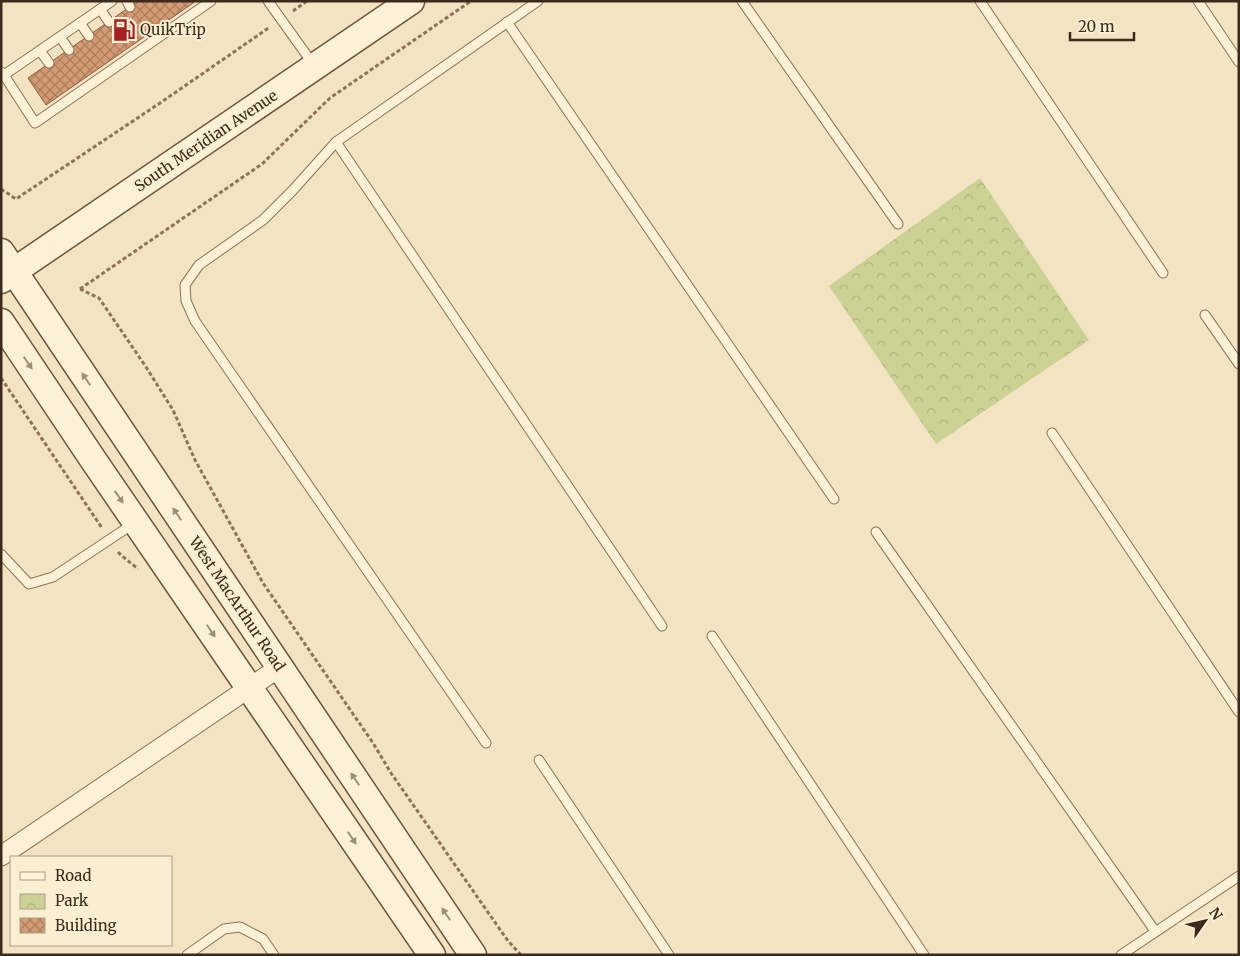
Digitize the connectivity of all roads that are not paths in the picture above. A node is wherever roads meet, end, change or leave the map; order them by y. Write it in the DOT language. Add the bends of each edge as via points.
graph roads {
  1 [pos="112,1"];
  2 [pos="211,1"];
  3 [pos="268,1"];
  4 [pos="411,1"];
  5 [pos="538,1"];
  6 [pos="742,1"];
  7 [pos="980,1"];
  8 [pos="1198,1"];
  9 [pos="100,9"];
  10 [pos="109,22"];
  11 [pos="508,22"];
  12 [pos="80,23"];
  13 [pos="89,36"];
  14 [pos="60,37"];
  15 [pos="69,50"];
  16 [pos="40,51"];
  17 [pos="1239,62"];
  18 [pos="49,63"];
  19 [pos="315,66"];
  20 [pos="2,75"];
  21 [pos="336,142"];
  22 [pos="898,224"];
  23 [pos="6,268"];
  24 [pos="1163,273"];
  25 [pos="1205,315"];
  26 [pos="1,322"];
  27 [pos="1239,364"];
  28 [pos="1052,433"];
  29 [pos="834,499"];
  30 [pos="136,522"];
  31 [pos="876,532"];
  32 [pos="1,554"];
  33 [pos="662,626"];
  34 [pos="712,636"];
  35 [pos="280,667"];
  36 [pos="249,688"];
  37 [pos="1239,712"];
  38 [pos="486,743"];
  39 [pos="539,760"];
  40 [pos="1,856"];
  41 [pos="1239,876"];
  42 [pos="1155,931"];
  43 [pos="187,955"];
  44 [pos="274,955"];
  45 [pos="432,955"];
  46 [pos="473,955"];
  47 [pos="669,955"];
  48 [pos="924,955"];
  49 [pos="1121,955"];
  1 -- 9 [label="lane"];
  2 -- 20 [label="lane" via="192,9 151,37 35,123"];
  3 -- 19 [label="lane"];
  4 -- 19 [label="street, South Meridian Avenue"];
  5 -- 11 [label="lane"];
  6 -- 22 [label="lane"];
  7 -- 24 [label="lane"];
  8 -- 17 [label="lane"];
  9 -- 10 [label="lane"];
  9 -- 12 [label="lane"];
  11 -- 21 [label="lane"];
  11 -- 29 [label="lane"];
  12 -- 13 [label="lane"];
  12 -- 14 [label="lane"];
  14 -- 15 [label="lane"];
  14 -- 16 [label="lane"];
  16 -- 18 [label="lane"];
  16 -- 20 [label="lane"];
  19 -- 23 [label="street, South Meridian Avenue"];
  21 -- 33 [label="lane"];
  21 -- 38 [label="lane" via="262,220 199,265 185,285 186,301 195,322"];
  35 -- 23 [label="street, West MacArthur Road, one-way"];
  25 -- 27 [label="lane"];
  26 -- 30 [label="street, one-way"];
  28 -- 37 [label="lane"];
  30 -- 32 [label="lane" via="53,577 29,584"];
  30 -- 36 [label="street, one-way"];
  31 -- 42 [label="lane"];
  34 -- 48 [label="lane"];
  35 -- 36 [label="street"];
  46 -- 35 [label="street, West MacArthur Road, one-way"];
  36 -- 40 [label="street"];
  36 -- 45 [label="street, one-way"];
  39 -- 47 [label="lane"];
  41 -- 42 [label="lane"];
  42 -- 49 [label="lane"];
  43 -- 44 [label="lane" via="224,929 240,927 263,939"];
}
